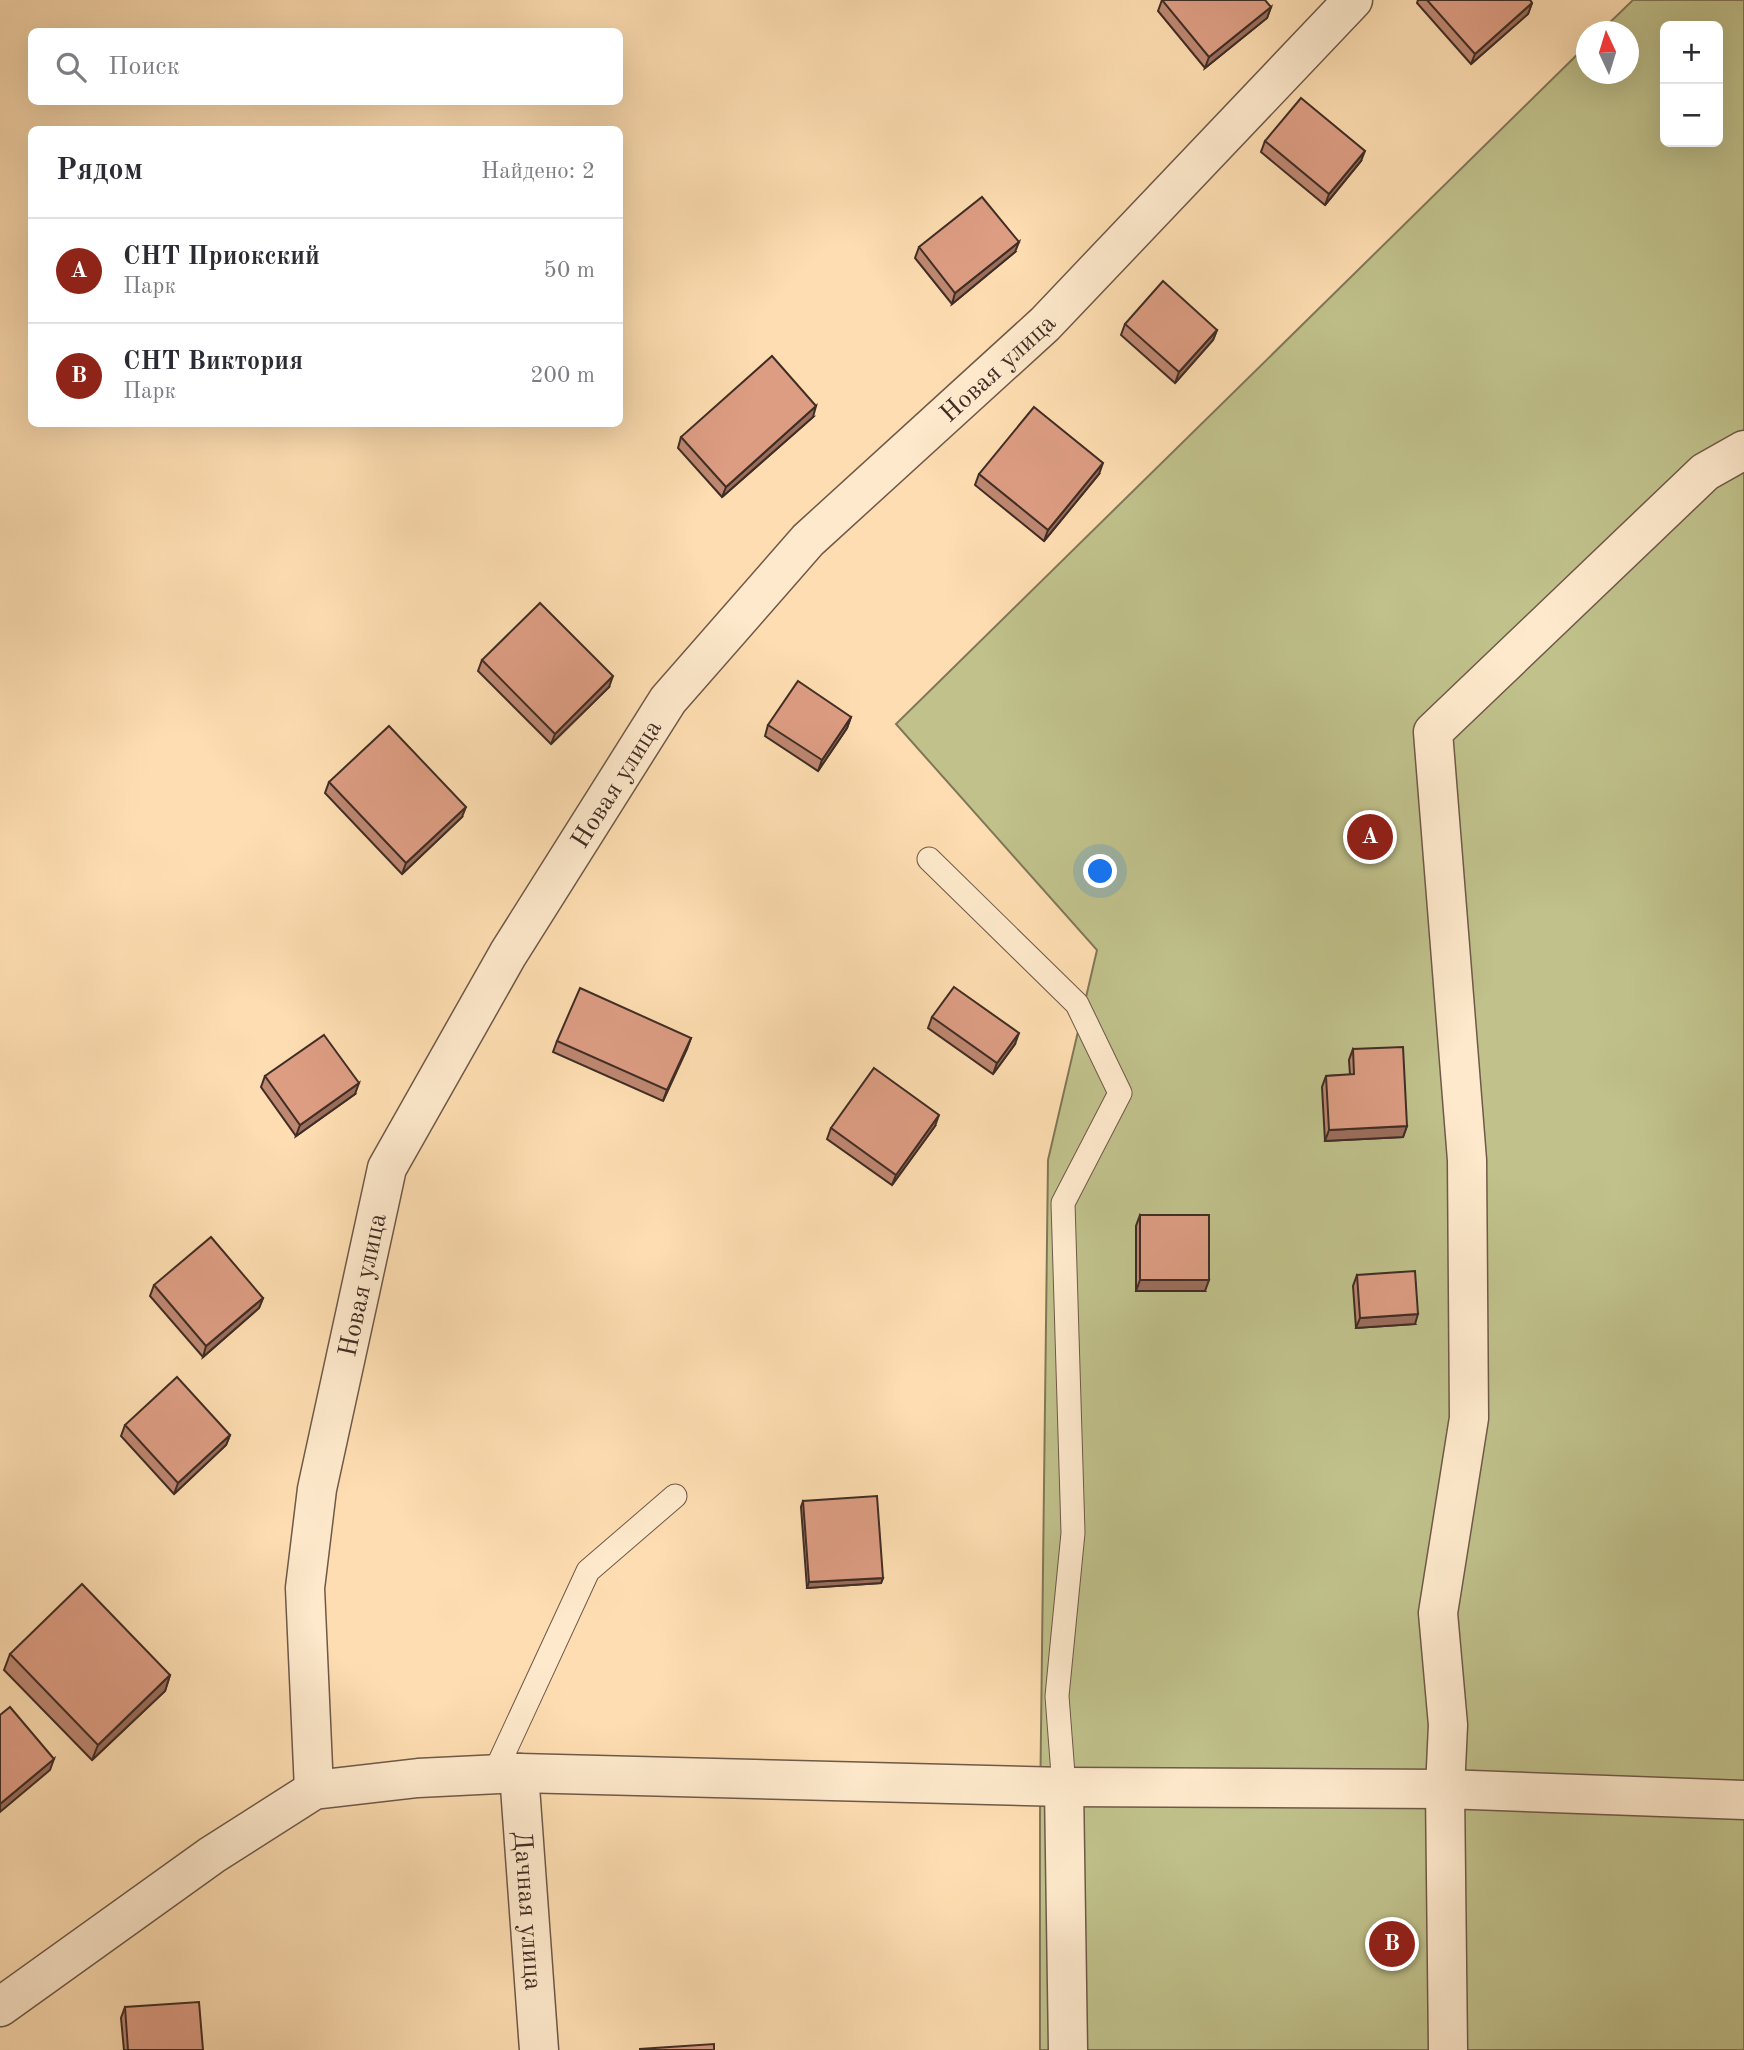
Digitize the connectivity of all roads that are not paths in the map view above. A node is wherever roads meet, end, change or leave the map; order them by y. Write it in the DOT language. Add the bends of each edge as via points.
graph roads {
  1 [pos="1353,0"];
  2 [pos="1744,450"];
  3 [pos="929,859"];
  4 [pos="675,1496"];
  5 [pos="506,1773"];
  6 [pos="1064,1787"];
  7 [pos="1445,1789"];
  8 [pos="314,1790"];
  9 [pos="1744,1800"];
  10 [pos="0,2007"];
  11 [pos="539,2050"];
  12 [pos="1068,2050"];
  13 [pos="1448,2050"];
  1 -- 8 [label="street, Новая улица" via="1045,324 808,540 668,700 508,954 387,1168 317,1489 305,1588"];
  2 -- 7 [label="street" via="1705,472 1433,732 1467,1160 1469,1418 1438,1613 1448,1725"];
  3 -- 6 [label="lane" via="1077,1004 1120,1093 1063,1203 1073,1533 1058,1696"];
  4 -- 5 [label="lane" via="588,1571"];
  5 -- 6 [label="street"];
  5 -- 8 [label="street"];
  5 -- 11 [label="street, Дачная улица"];
  6 -- 7 [label="street"];
  6 -- 12 [label="street"];
  7 -- 9 [label="street"];
  7 -- 13 [label="street"];
  8 -- 10 [label="street" via="212,1856"];
}
